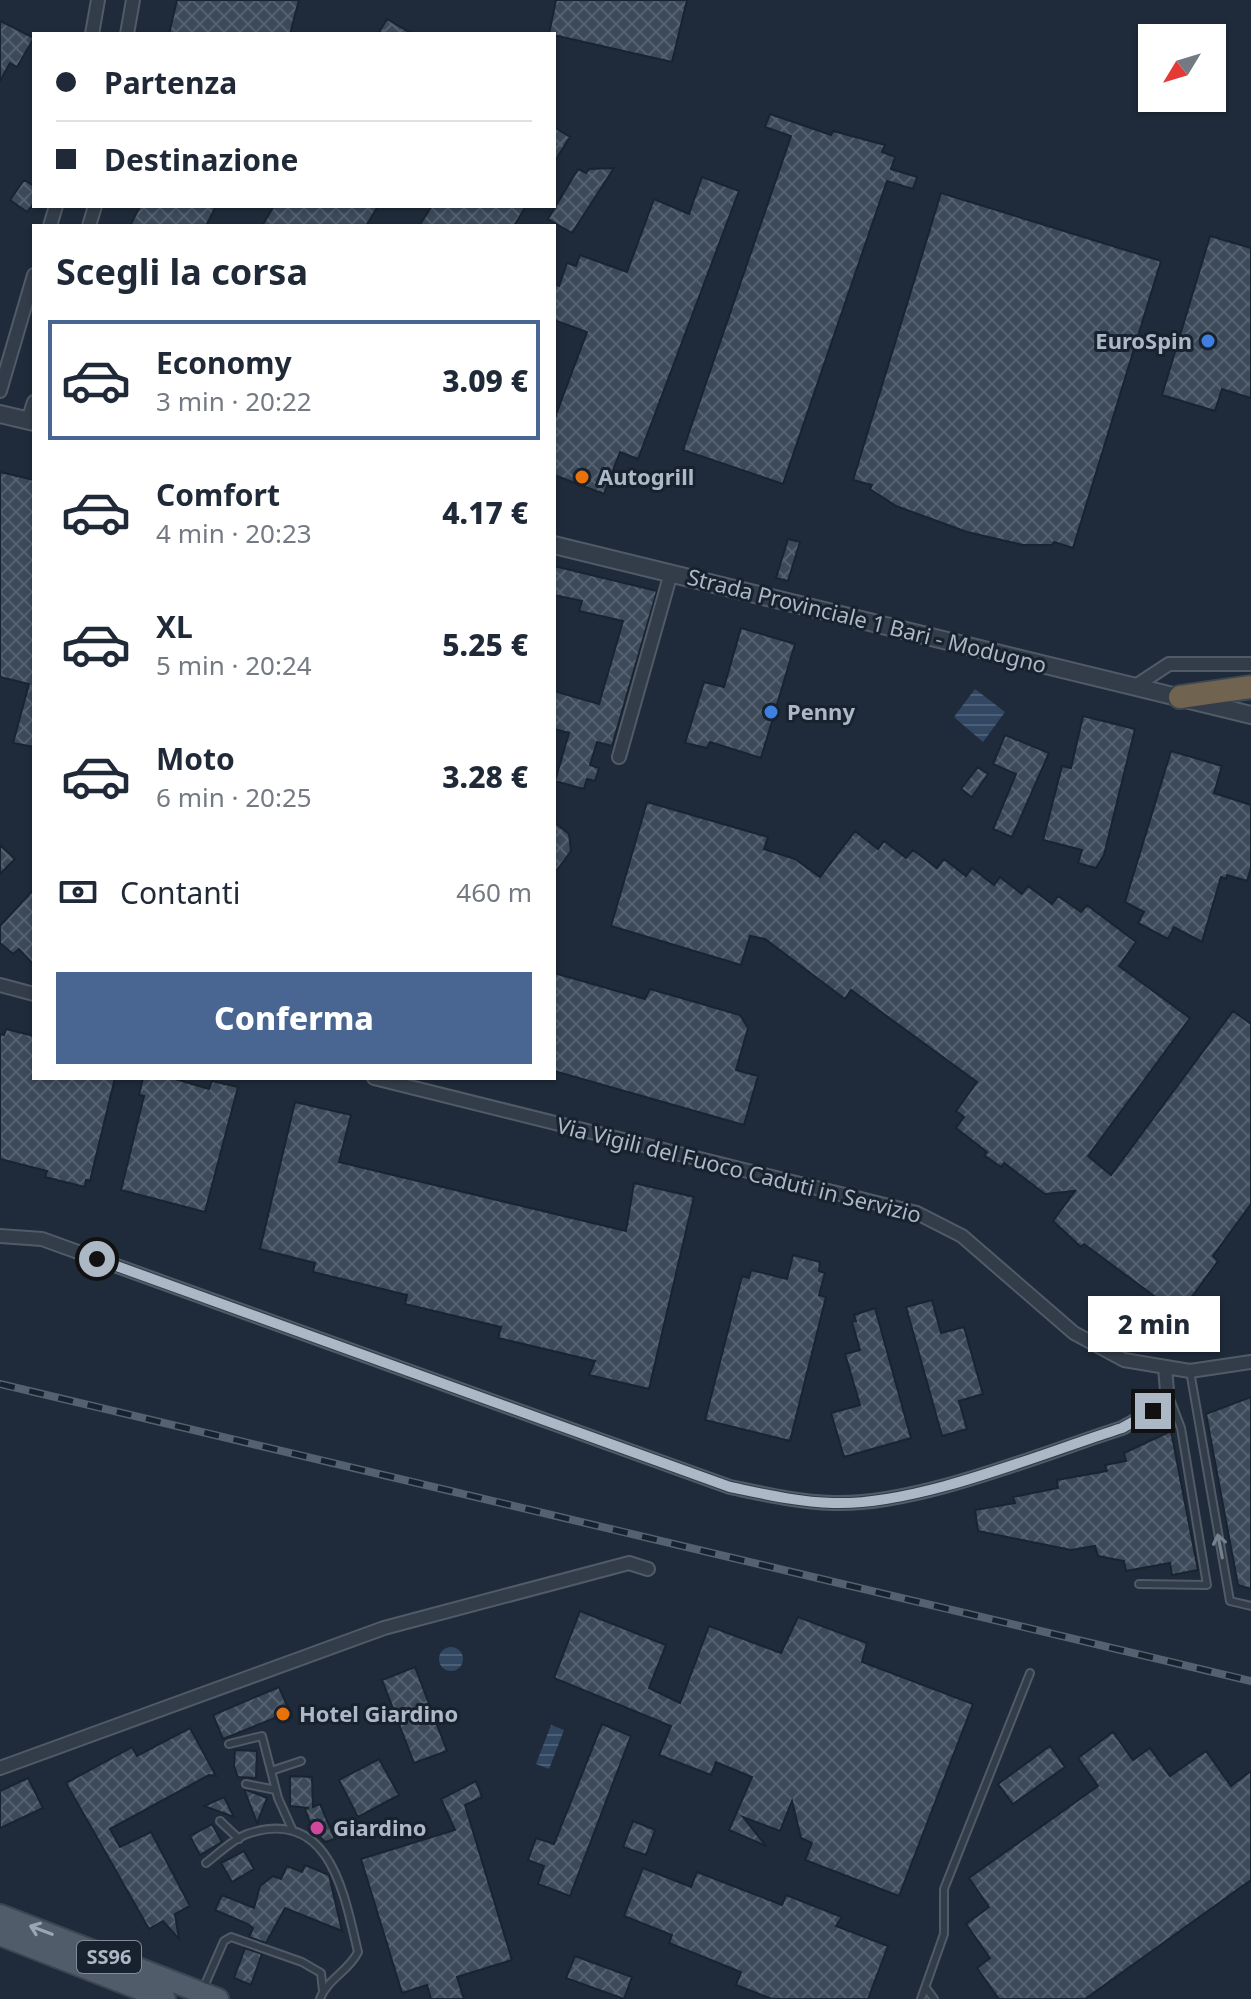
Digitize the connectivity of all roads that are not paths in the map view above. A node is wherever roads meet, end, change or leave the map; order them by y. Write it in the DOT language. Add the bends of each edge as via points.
graph roads {
  1 [pos="98,0"];
  2 [pos="133,0"];
  3 [pos="92,32"];
  4 [pos="127,32"];
  5 [pos="32,282"];
  6 [pos="0,391"];
  7 [pos="0,414"];
  8 [pos="31,421"];
  9 [pos="556,545"];
  10 [pos="671,573"];
  11 [pos="1251,664"];
  12 [pos="1134,687"];
  13 [pos="1251,687"];
  14 [pos="1180,697"];
  15 [pos="1251,715"];
  16 [pos="619,757"];
  17 [pos="0,985"];
  18 [pos="32,993"];
  19 [pos="382,1080"];
  20 [pos="0,1236"];
  21 [pos="1251,1362"];
  22 [pos="1165,1368"];
  23 [pos="1190,1371"];
  24 [pos="1167,1391"];
  25 [pos="648,1569"];
  26 [pos="1139,1584"];
  27 [pos="1251,1606"];
  28 [pos="1030,1673"];
  29 [pos="229,1744"];
  30 [pos="301,1761"];
  31 [pos="0,1768"];
  32 [pos="271,1771"];
  33 [pos="246,1784"];
  34 [pos="276,1790"];
  35 [pos="220,1821"];
  36 [pos="292,1829"];
  37 [pos="239,1839"];
  38 [pos="206,1863"];
  39 [pos="0,1915"];
  40 [pos="0,1935"];
  41 [pos="926,1988"];
  42 [pos="323,1991"];
  43 [pos="210,1996"];
  44 [pos="165,1999"];
  45 [pos="320,1999"];
  46 [pos="921,1999"];
  47 [pos="934,1999"];
  1 -- 3 [label="street"];
  2 -- 4 [label="street"];
  5 -- 6 [label="street"];
  7 -- 8 [label="street"];
  9 -- 10 [label="street, Strada Provinciale 1 Bari - Modugno"];
  10 -- 12 [label="street, Strada Provinciale 1 Bari - Modugno"];
  10 -- 16 [label="street"];
  11 -- 12 [label="street" via="1169,664"];
  12 -- 14 [label="street, Strada Provinciale 1 Bari - Modugno"];
  13 -- 14 [label="highway"];
  14 -- 15 [label="street, Strada Provinciale 1 Bari - Modugno"];
  17 -- 18 [label="street"];
  19 -- 22 [label="street, Via Vigili del Fuoco Caduti in Servizio" via="917,1213 962,1236 1074,1333 1124,1360"];
  20 -- 24 [label="street" via="42,1239 730,1487 800,1500 835,1503 901,1495 989,1471 1122,1428 1153,1411"];
  21 -- 23 [label="street, Via Vigili del Fuoco Caduti in Servizio"];
  22 -- 23 [label="street, Via Vigili del Fuoco Caduti in Servizio"];
  22 -- 24 [label="street"];
  27 -- 23 [label="lane, one-way" via="1230,1601"];
  24 -- 26 [label="lane" via="1181,1428 1207,1585"];
  25 -- 31 [label="street" via="629,1563 384,1628"];
  28 -- 41 [label="lane" via="944,1889 944,1934"];
  29 -- 32 [label="lane" via="262,1736"];
  30 -- 32 [label="lane"];
  32 -- 34 [label="lane"];
  33 -- 34 [label="lane"];
  34 -- 36 [label="lane"];
  35 -- 37 [label="lane"];
  36 -- 37 [label="lane"];
  36 -- 42 [label="lane" via="329,1859 358,1952"];
  37 -- 38 [label="lane"];
  43 -- 39 [label="main road, SS96, one-way"];
  40 -- 44 [label="main road, SS96"];
  41 -- 46 [label="lane"];
  41 -- 47 [label="lane"];
  42 -- 43 [label="lane" via="321,1973 231,1937 224,1941"];
  42 -- 45 [label="lane"];
}
